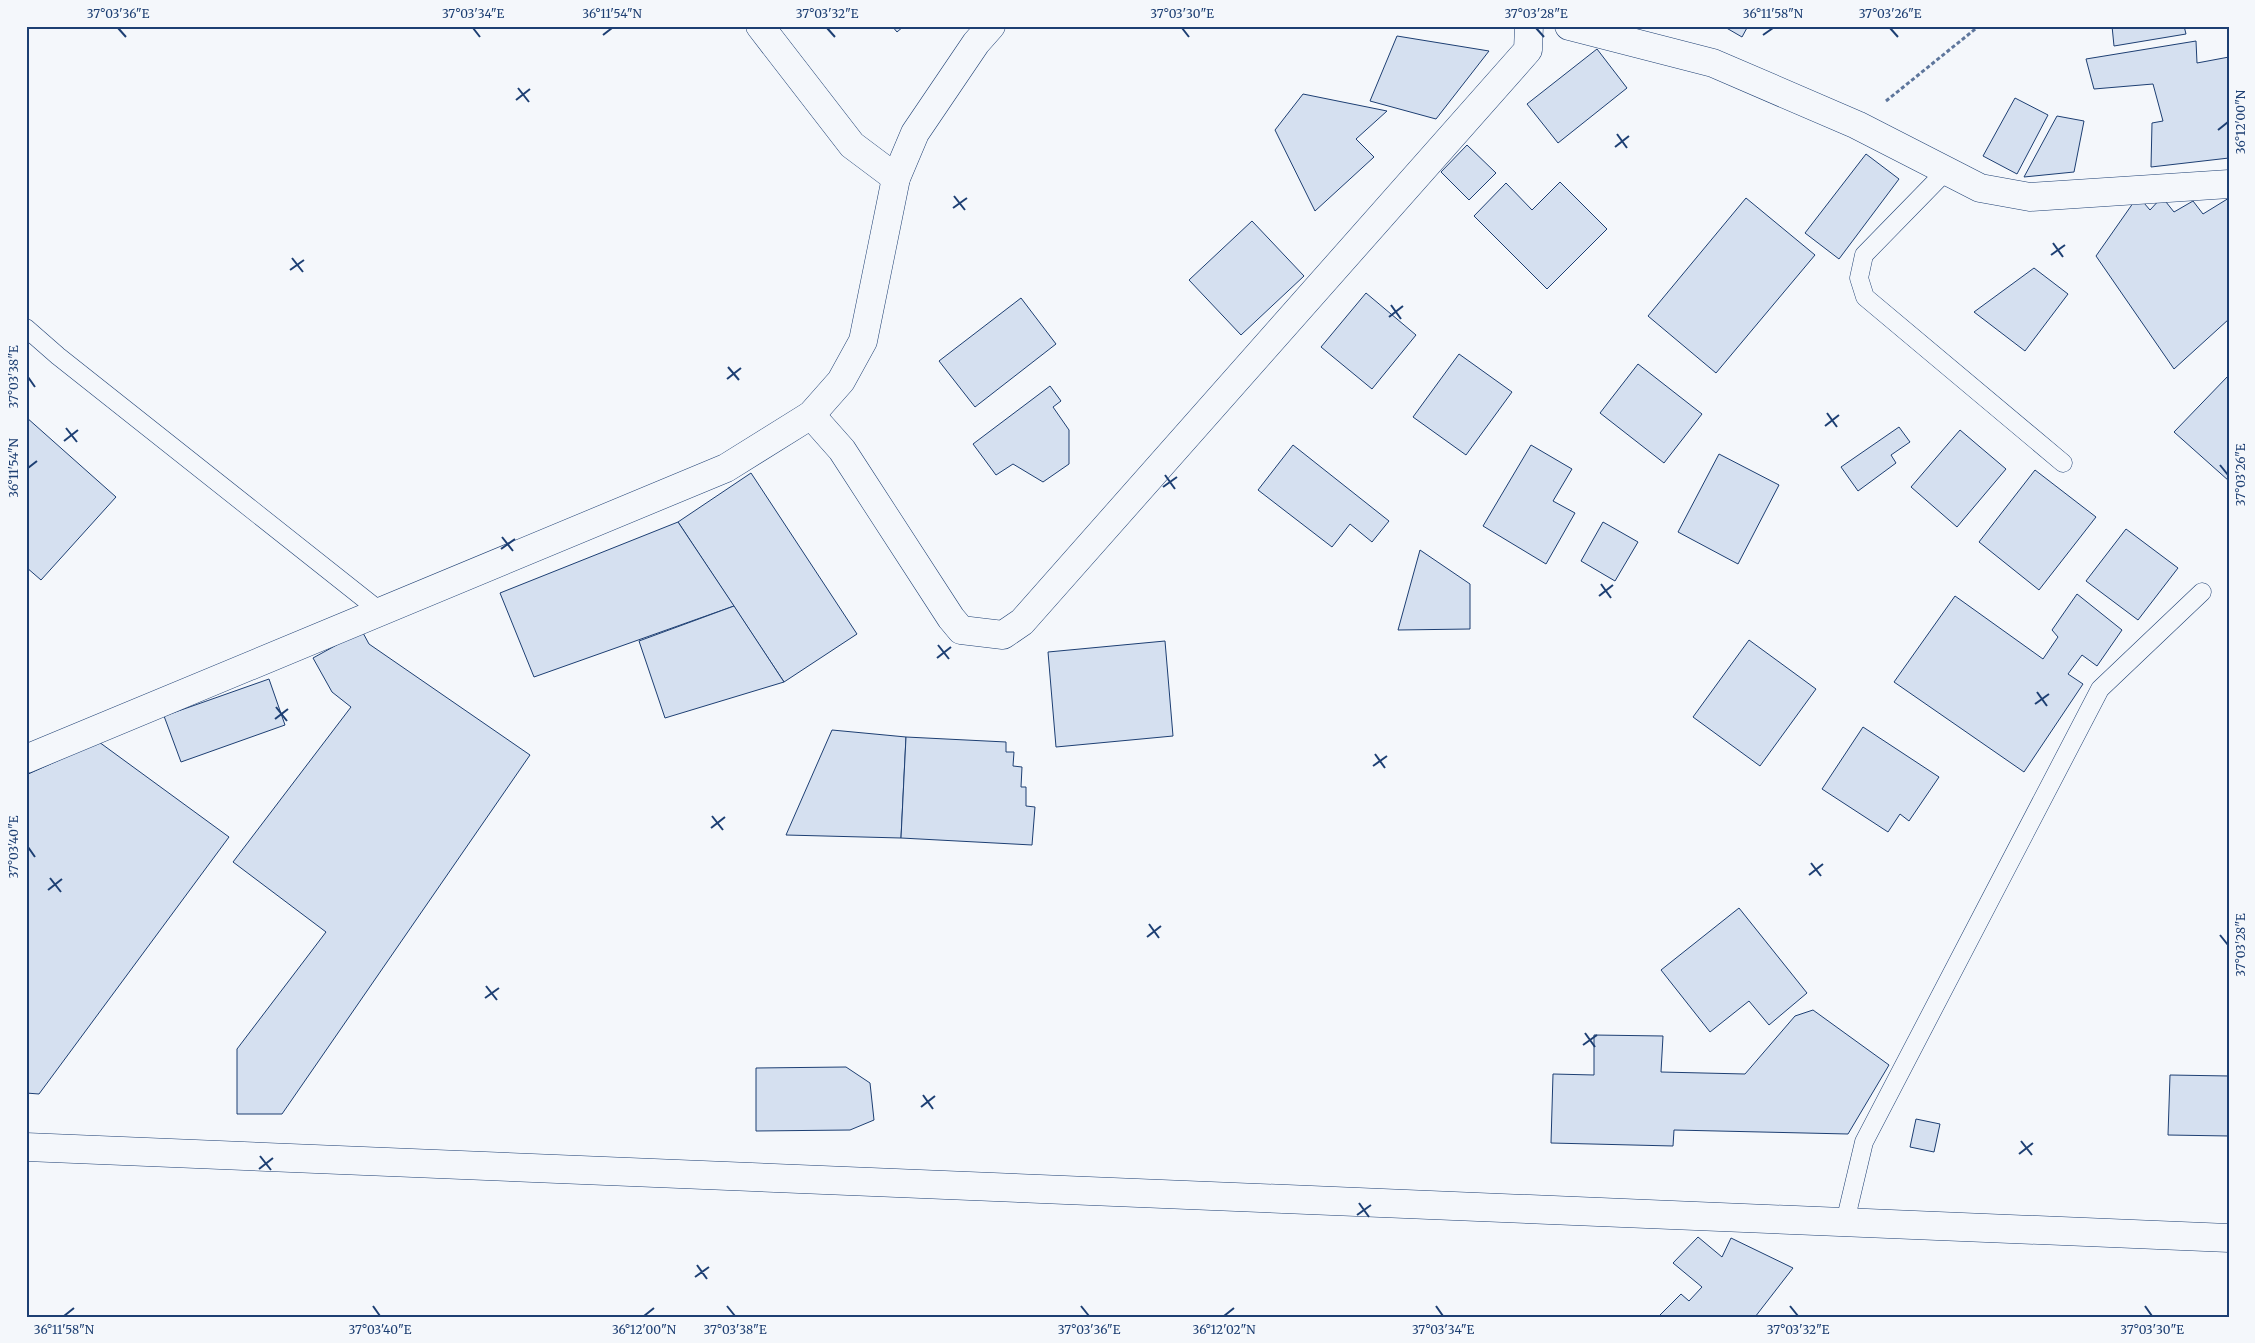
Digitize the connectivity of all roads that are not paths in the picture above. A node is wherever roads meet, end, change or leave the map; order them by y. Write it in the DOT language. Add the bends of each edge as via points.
graph roads {
  1 [pos="760,26"];
  2 [pos="990,26"];
  3 [pos="1529,26"];
  4 [pos="1570,26"];
  5 [pos="1946,171"];
  6 [pos="896,178"];
  7 [pos="2229,184"];
  8 [pos="26,328"];
  9 [pos="811,415"];
  10 [pos="2062,463"];
  11 [pos="2202,592"];
  12 [pos="381,612"];
  13 [pos="26,759"];
  14 [pos="26,1147"];
  15 [pos="1845,1222"];
  16 [pos="2229,1238"];
  1 -- 6 [label="street" via="852,145"];
  2 -- 6 [label="street" via="915,133"];
  3 -- 9 [label="street" via="1528,50 1029,615 1003,636 961,630 842,450"];
  4 -- 5 [label="street" via="1714,63 1857,125"];
  5 -- 7 [label="street" via="1980,188 2030,198"];
  5 -- 10 [label="lane" via="1864,255 1859,278 1865,297"];
  6 -- 9 [label="street" via="863,341 841,381"];
  8 -- 12 [label="lane"];
  9 -- 12 [label="street" via="726,468"];
  11 -- 15 [label="lane" via="2100,689 1864,1142"];
  12 -- 13 [label="street"];
  14 -- 15 [label="street"];
  15 -- 16 [label="street"];
}
